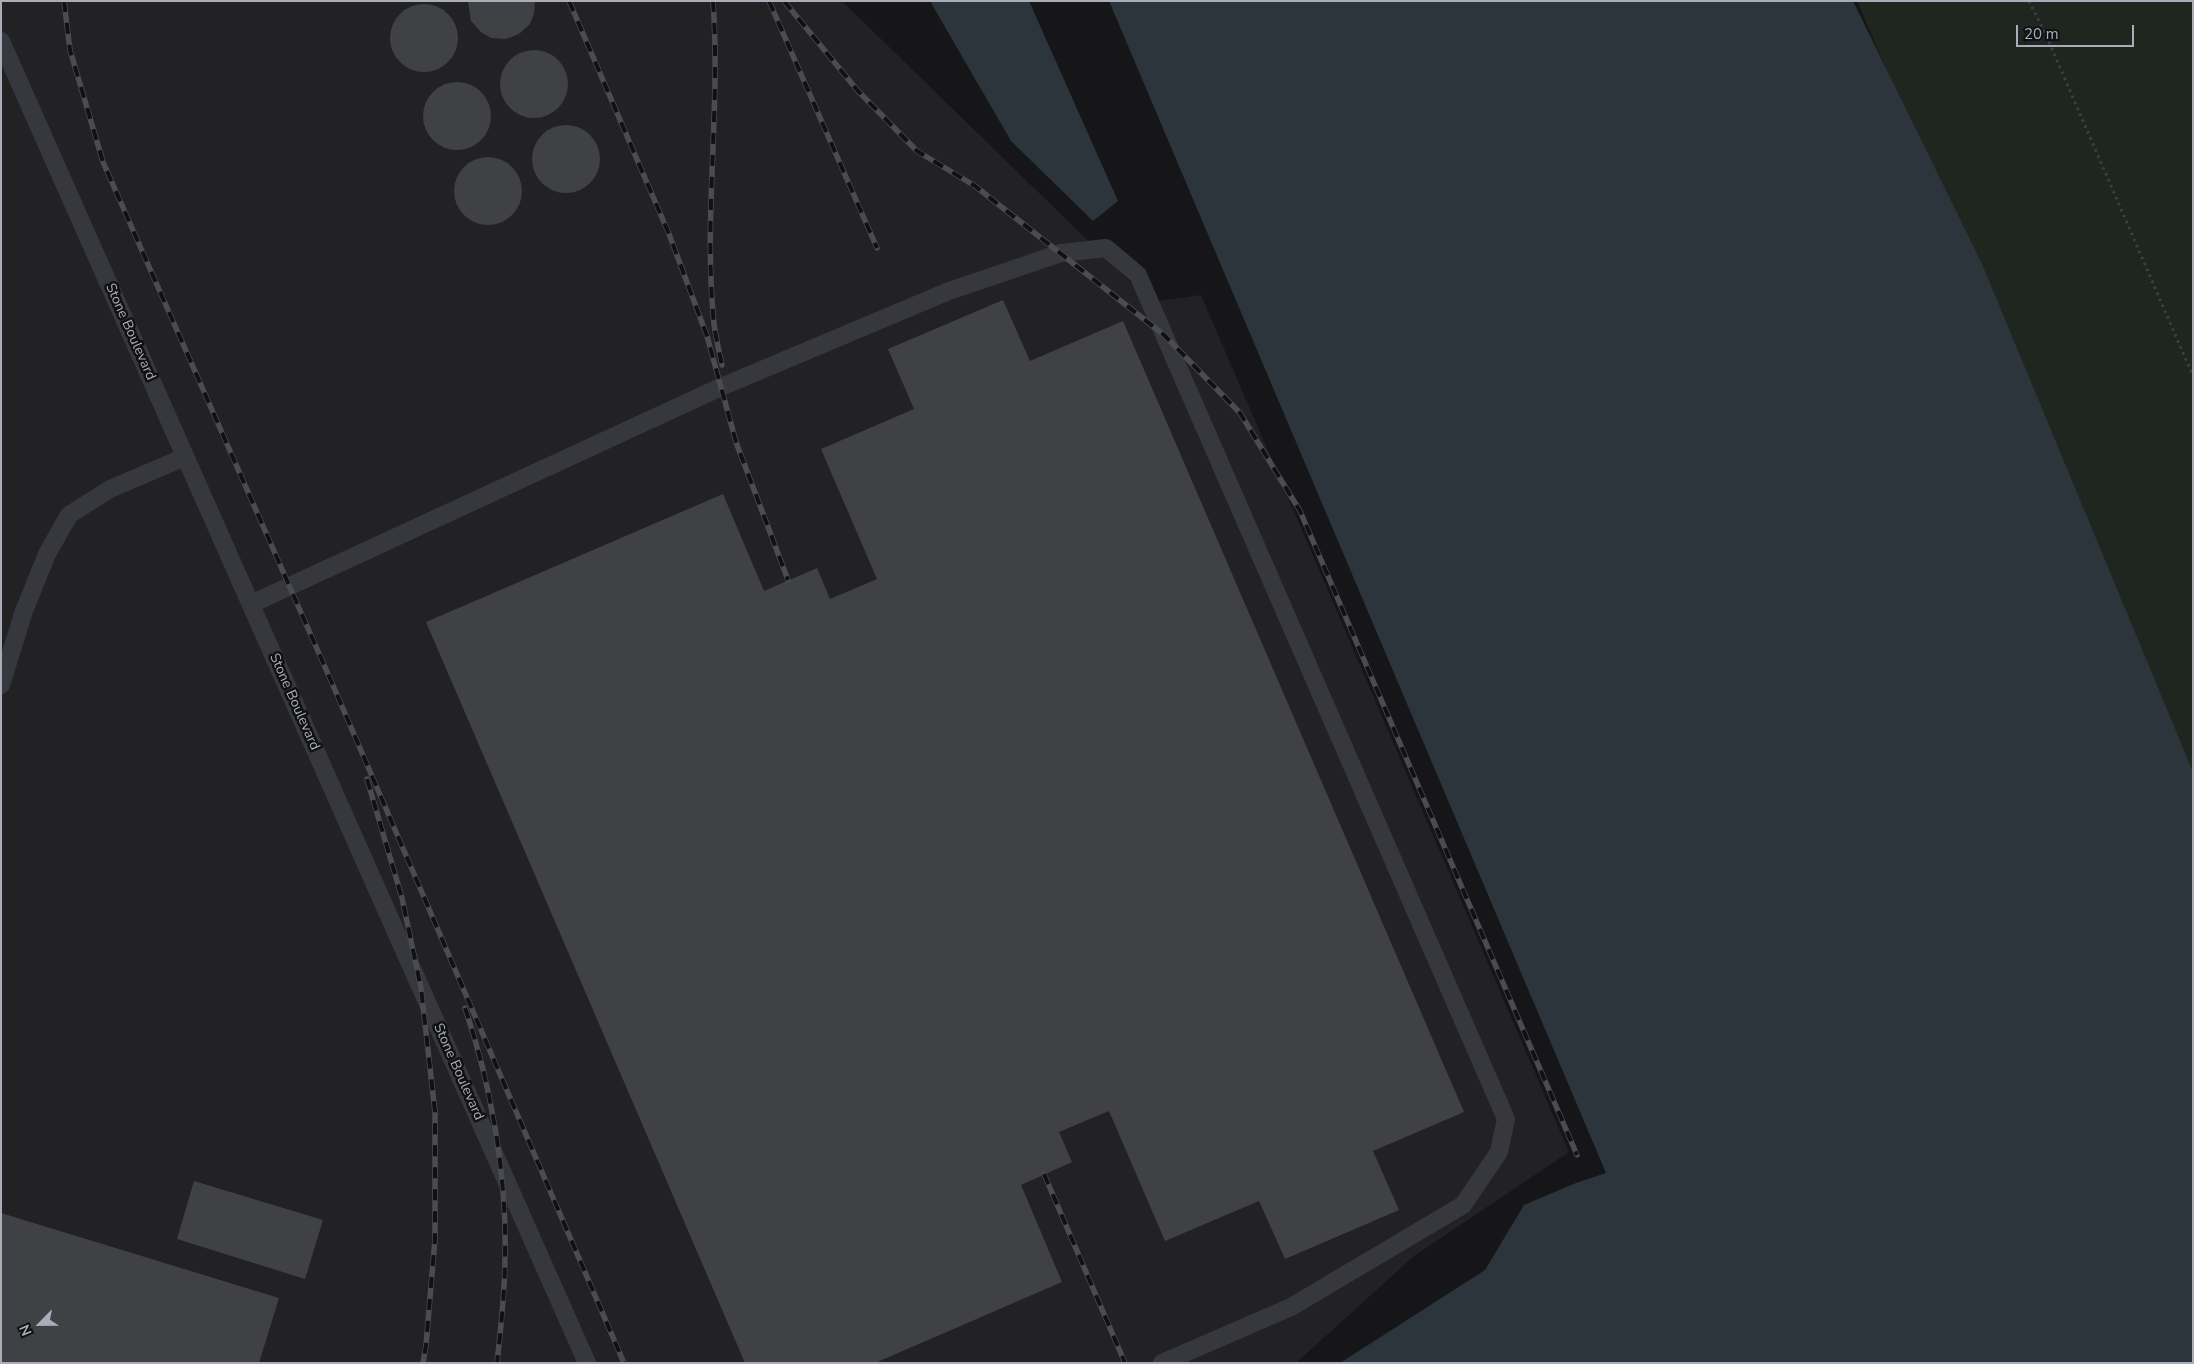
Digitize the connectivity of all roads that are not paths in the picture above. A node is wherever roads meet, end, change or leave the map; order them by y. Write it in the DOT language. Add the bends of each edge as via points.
graph roads {
  1 [pos="1,41"];
  2 [pos="186,457"];
  3 [pos="251,604"];
  4 [pos="1,685"];
  5 [pos="588,1363"];
  6 [pos="1162,1363"];
  1 -- 2 [label="lane, Stone Boulevard"];
  2 -- 3 [label="lane, Stone Boulevard"];
  2 -- 4 [label="lane" via="110,488 69,515 47,554 24,611"];
  3 -- 5 [label="lane, Stone Boulevard"];
  3 -- 6 [label="lane" via="722,387 949,291 1061,253 1106,248 1138,275 1506,1119 1499,1152 1463,1205 1292,1307"];
}
